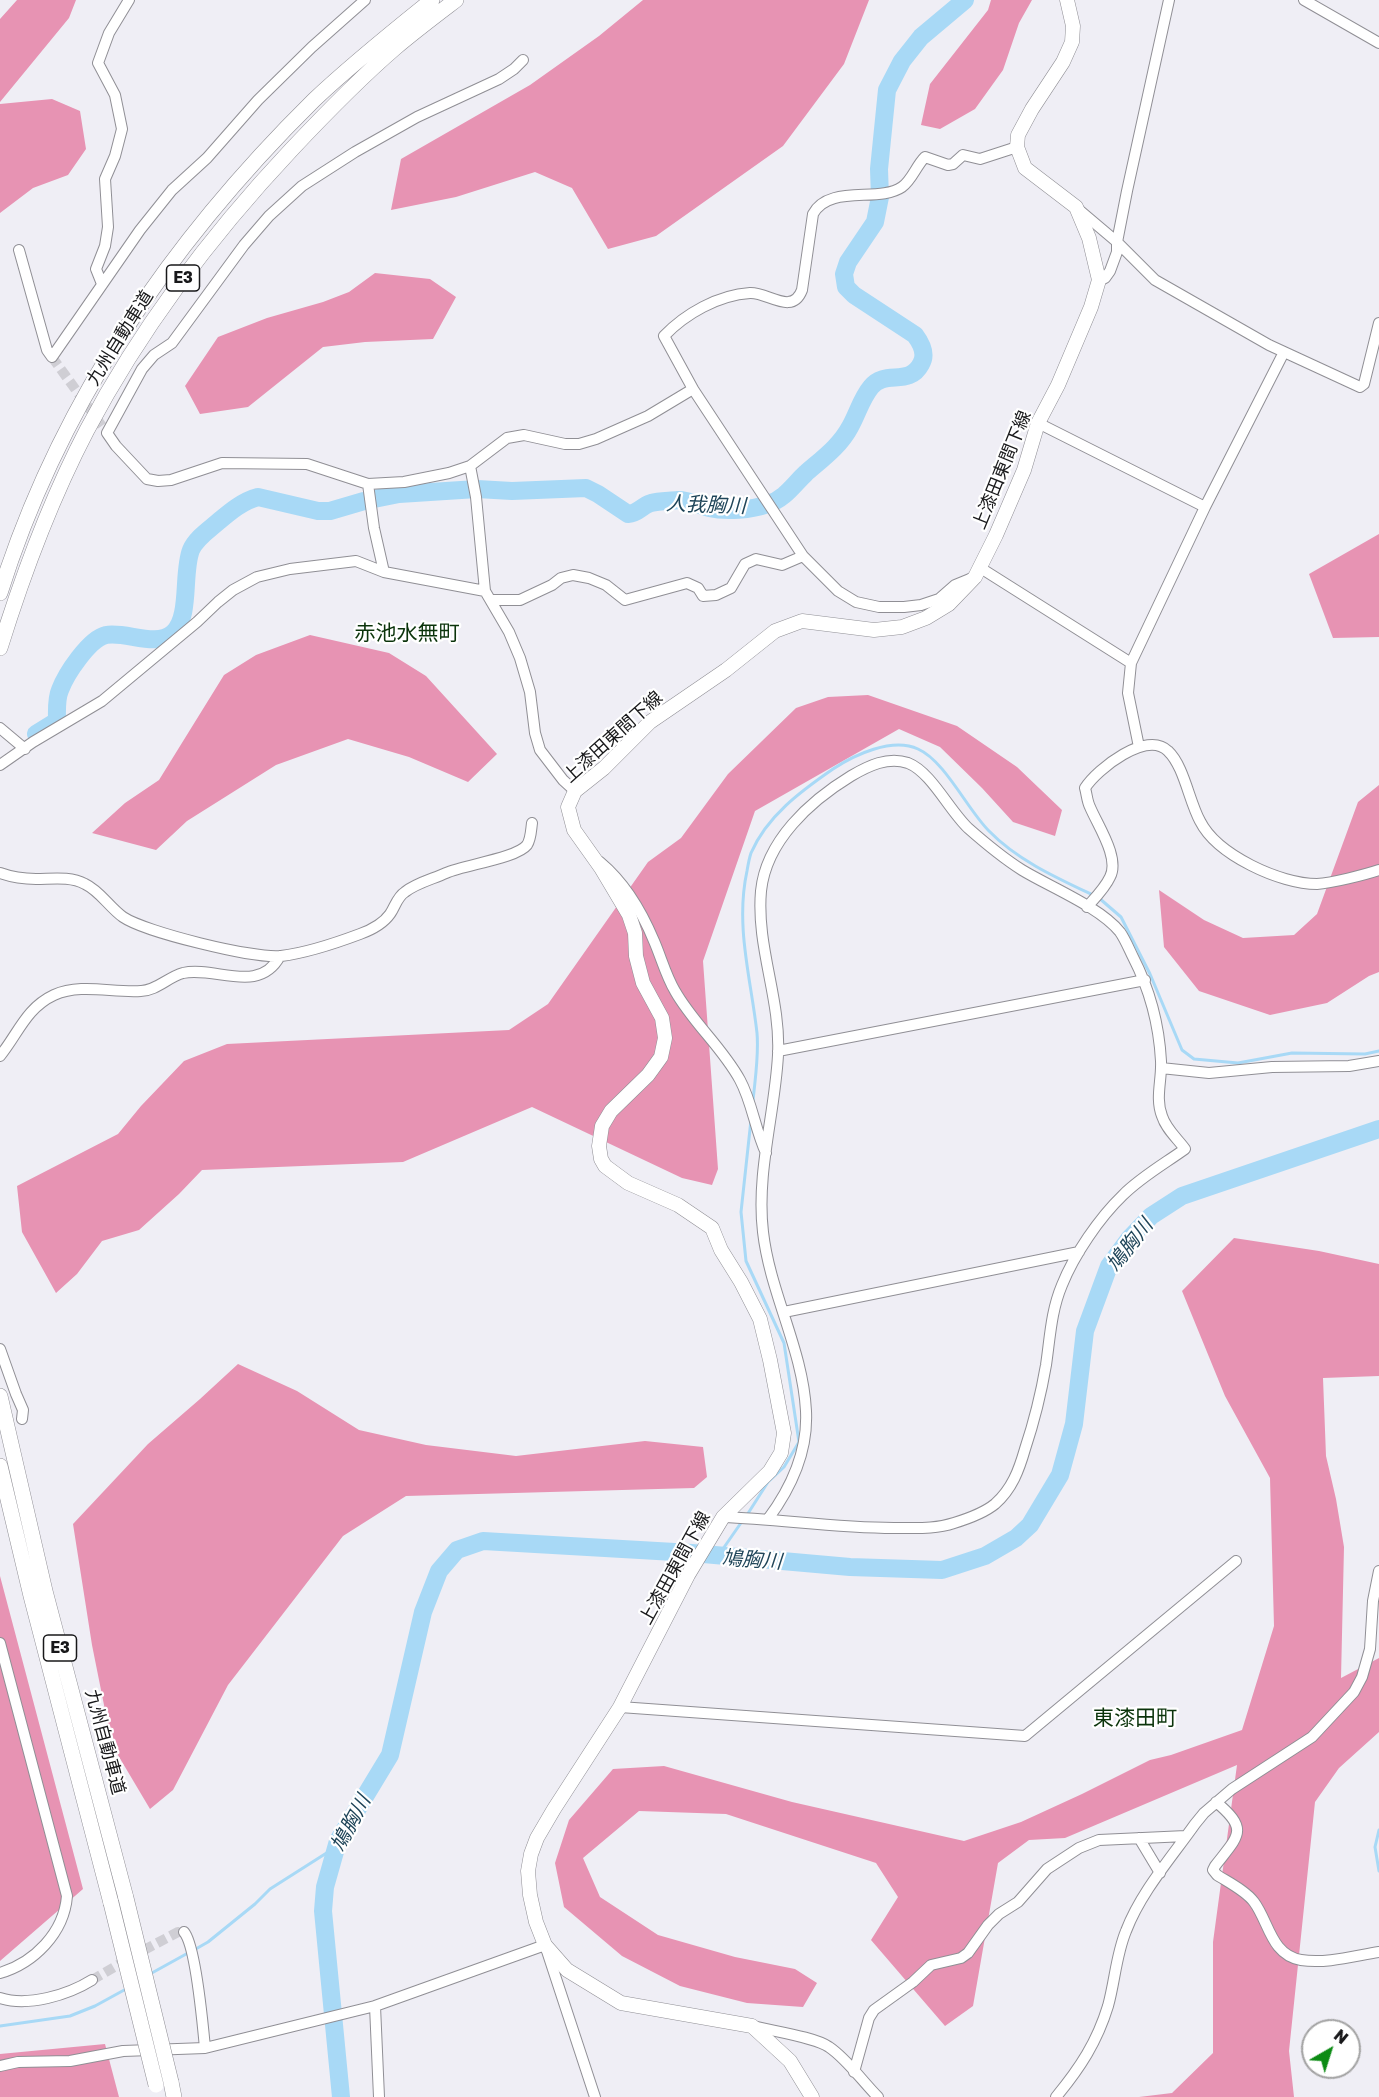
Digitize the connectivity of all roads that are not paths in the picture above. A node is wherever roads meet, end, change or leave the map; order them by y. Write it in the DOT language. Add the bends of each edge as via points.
graph roads {
  1 [pos="129,0"];
  2 [pos="365,0"];
  3 [pos="432,0"];
  4 [pos="456,0"];
  5 [pos="1067,0"];
  6 [pos="1169,0"];
  7 [pos="1304,0"];
  8 [pos="1379,44"];
  9 [pos="523,60"];
  10 [pos="1017,147"];
  11 [pos="1076,207"];
  12 [pos="1117,242"];
  13 [pos="19,250"];
  14 [pos="1099,280"];
  15 [pos="102,284"];
  16 [pos="1379,323"];
  17 [pos="1284,352"];
  18 [pos="693,388"];
  19 [pos="1038,423"];
  20 [pos="470,466"];
  21 [pos="368,484"];
  22 [pos="1204,507"];
  23 [pos="803,556"];
  24 [pos="384,572"];
  25 [pos="977,572"];
  26 [pos="0,593"];
  27 [pos="488,595"];
  28 [pos="0,648"];
  29 [pos="1131,663"];
  30 [pos="0,728"];
  31 [pos="1139,747"];
  32 [pos="25,748"];
  33 [pos="0,765"];
  34 [pos="575,791"];
  35 [pos="532,823"];
  36 [pos="587,850"];
  37 [pos="1379,870"];
  38 [pos="0,873"];
  39 [pos="1087,907"];
  40 [pos="280,956"];
  41 [pos="1144,980"];
  42 [pos="778,1051"];
  43 [pos="0,1056"];
  44 [pos="1379,1062"];
  45 [pos="1161,1068"];
  46 [pos="766,1154"];
  47 [pos="1078,1252"];
  48 [pos="784,1312"];
  49 [pos="0,1349"];
  50 [pos="0,1396"];
  51 [pos="22,1419"];
  52 [pos="0,1466"];
  53 [pos="723,1517"];
  54 [pos="768,1519"];
  55 [pos="1236,1561"];
  56 [pos="1379,1571"];
  57 [pos="0,1643"];
  58 [pos="620,1707"];
  59 [pos="1216,1803"];
  60 [pos="1186,1836"];
  61 [pos="1139,1838"];
  62 [pos="1160,1873"];
  63 [pos="118,1901"];
  64 [pos="184,1932"];
  65 [pos="545,1945"];
  66 [pos="1379,1952"];
  67 [pos="0,1973"];
  68 [pos="92,1980"];
  69 [pos="0,1998"];
  70 [pos="375,2006"];
  71 [pos="752,2026"];
  72 [pos="205,2049"];
  73 [pos="0,2066"];
  74 [pos="854,2072"];
  75 [pos="165,2090"];
  76 [pos="378,2097"];
  77 [pos="595,2097"];
  78 [pos="812,2097"];
  79 [pos="878,2097"];
  80 [pos="1056,2097"];
  1 -- 15 [label="street" via="109,33 98,63 115,95 122,129 105,178 108,227 96,269"];
  2 -- 15 [label="street" via="258,100 207,158 172,190"];
  3 -- 26 [label="highway, 九州自動車道 / E3" via="315,100 240,179 149,294 70,421 45,474"];
  4 -- 28 [label="highway, 九州自動車道 / E3" via="395,48 319,120 252,192 155,316 86,432 20,583"];
  5 -- 10 [label="main road" via="1072,42 1064,62 1018,135"];
  6 -- 12 [label="street"];
  7 -- 8 [label="street"];
  9 -- 21 [label="street" via="499,79 407,123 302,186 244,245 172,344 154,355 142,369 107,433 147,479 171,480 222,463 307,464"];
  10 -- 11 [label="main road" via="1025,168"];
  10 -- 18 [label="street" via="980,159 963,155 948,165 925,157 898,189 832,199 820,205 813,214 800,295 789,303 752,293 729,296 677,323 664,336"];
  11 -- 12 [label="street"];
  11 -- 14 [label="main road" via="1089,238"];
  12 -- 14 [label="street" via="1110,272"];
  12 -- 17 [label="street" via="1155,280"];
  13 -- 15 [label="street" via="52,357"];
  14 -- 19 [label="main road, 上漆田東間下線" via="1066,368"];
  16 -- 17 [label="street" via="1360,387"];
  17 -- 22 [label="street"];
  18 -- 20 [label="street" via="648,416 596,439 565,444 524,435 507,438"];
  18 -- 23 [label="street"];
  19 -- 22 [label="street"];
  19 -- 25 [label="main road, 上漆田東間下線" via="1024,470"];
  20 -- 21 [label="street" via="404,482"];
  20 -- 27 [label="street"];
  21 -- 24 [label="street"];
  22 -- 29 [label="street"];
  23 -- 25 [label="street" via="838,591 856,602 879,607 921,605 939,599"];
  23 -- 27 [label="street" via="782,565 756,559 745,564 730,588 716,595 703,596 698,588 687,583 625,600 606,585 573,575 520,600"];
  24 -- 27 [label="street"];
  24 -- 32 [label="street" via="356,561 257,577 233,590 102,701"];
  25 -- 29 [label="street"];
  25 -- 34 [label="main road, 上漆田東間下線" via="949,604 902,627 874,630 802,621 775,631 650,722"];
  27 -- 34 [label="street" via="520,658 531,692 540,750"];
  29 -- 31 [label="street" via="1128,693"];
  30 -- 32 [label="street"];
  31 -- 37 [label="street" via="1153,744 1166,748 1176,758 1200,823 1220,845 1253,868 1318,884"];
  31 -- 39 [label="street" via="1091,778 1085,788 1114,866 1106,884"];
  32 -- 33 [label="street"];
  34 -- 36 [label="main road, 上漆田東間下線" via="568,807 570,818"];
  35 -- 40 [label="street" via="525,847 452,870 404,892 377,926 307,951"];
  36 -- 46 [label="street" via="611,871 630,896 674,990 740,1080"];
  36 -- 53 [label="main road, 上漆田東間下線" via="629,915 643,983 662,1017 665,1038 661,1057 602,1126 601,1159 628,1183 678,1205 712,1228 760,1319 770,1360 784,1433 781,1453 770,1471"];
  38 -- 40 [label="street" via="85,883 123,917 140,925 204,944 259,956"];
  39 -- 41 [label="street" via="1118,929"];
  39 -- 42 [label="street" via="1000,854 966,826 932,780 912,764 885,761 867,766 805,810 767,865 760,918"];
  40 -- 43 [label="street" via="267,972 253,976 202,972 183,974 143,991 66,991 29,1013"];
  41 -- 42 [label="street"];
  41 -- 45 [label="street" via="1154,1010"];
  42 -- 46 [label="street"];
  44 -- 45 [label="street" via="1209,1073"];
  45 -- 47 [label="street" via="1161,1114 1185,1149 1122,1195"];
  46 -- 48 [label="street" via="762,1227"];
  47 -- 48 [label="street"];
  47 -- 54 [label="street" via="1062,1285 1051,1322 1034,1422 1017,1474 994,1504 954,1524 931,1528 874,1528"];
  48 -- 54 [label="street" via="803,1383 806,1433 783,1498"];
  49 -- 51 [label="street" via="23,1410"];
  50 -- 63 [label="highway, 九州自動車道 / E3"];
  52 -- 63 [label="highway, 九州自動車道 / E3" via="31,1596"];
  53 -- 54 [label="street"];
  53 -- 58 [label="main road, 上漆田東間下線" via="688,1575"];
  55 -- 58 [label="street" via="1026,1736"];
  56 -- 59 [label="street" via="1370,1649 1353,1692 1312,1737"];
  57 -- 67 [label="street" via="67,1896 55,1932 30,1960"];
  58 -- 65 [label="main road, 上漆田東間下線" via="554,1809 531,1854 530,1895"];
  59 -- 60 [label="street"];
  59 -- 66 [label="street" via="1231,1815 1238,1833 1214,1870 1254,1901 1272,1940 1284,1953 1300,1960 1329,1960"];
  60 -- 61 [label="street"];
  60 -- 62 [label="street"];
  61 -- 62 [label="street"];
  61 -- 74 [label="street" via="1099,1840 1079,1848 1047,1869 1018,1902 993,1919 968,1953 931,1965 881,2003 869,2019"];
  62 -- 80 [label="street" via="1125,1933 1097,2037 1081,2067"];
  63 -- 75 [label="highway, 九州自動車道 / E3, bridge"];
  64 -- 72 [label="street" via="193,1958"];
  65 -- 70 [label="street"];
  65 -- 71 [label="main road, 上漆田東間下線" via="567,1970 621,2003"];
  65 -- 77 [label="street"];
  68 -- 69 [label="street" via="53,1997 17,2001"];
  70 -- 72 [label="street"];
  70 -- 76 [label="street"];
  71 -- 74 [label="street" via="828,2045"];
  71 -- 78 [label="main road" via="790,2061"];
  72 -- 73 [label="street" via="123,2051 70,2061"];
  74 -- 79 [label="street"];
}
